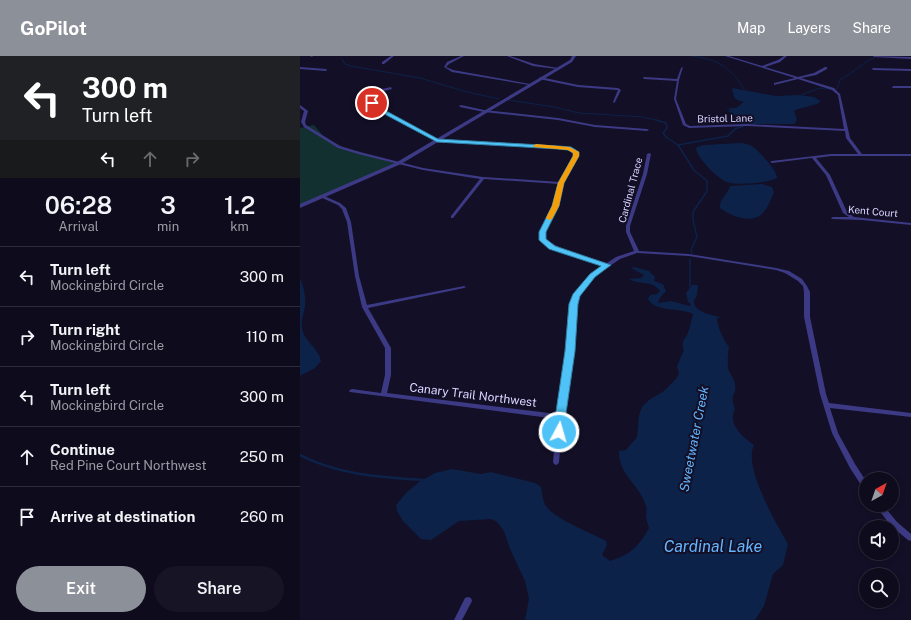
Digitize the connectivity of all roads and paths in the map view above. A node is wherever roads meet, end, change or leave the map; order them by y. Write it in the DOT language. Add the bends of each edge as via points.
graph roads {
  1 [pos="393,56"];
  2 [pos="463,56"];
  3 [pos="508,56"];
  4 [pos="574,56"];
  5 [pos="726,56"];
  6 [pos="786,56"];
  7 [pos="874,56"];
  8 [pos="911,58"];
  9 [pos="383,63"];
  10 [pos="763,67"];
  11 [pos="300,68"];
  12 [pos="557,68"];
  13 [pos="682,68"];
  14 [pos="826,68"];
  15 [pos="873,69"];
  16 [pos="326,70"];
  17 [pos="911,70"];
  18 [pos="540,78"];
  19 [pos="644,78"];
  20 [pos="800,79"];
  21 [pos="678,80"];
  22 [pos="529,84"];
  23 [pos="775,84"];
  24 [pos="893,86"];
  25 [pos="391,88"];
  26 [pos="911,88"];
  27 [pos="614,102"];
  28 [pos="300,106"];
  29 [pos="461,106"];
  30 [pos="484,111"];
  31 [pos="647,130"];
  32 [pos="846,130"];
  33 [pos="437,140"];
  34 [pos="648,154"];
  35 [pos="862,155"];
  36 [pos="909,155"];
  37 [pos="814,158"];
  38 [pos="911,160"];
  39 [pos="772,162"];
  40 [pos="399,163"];
  41 [pos="483,178"];
  42 [pos="561,183"];
  43 [pos="321,196"];
  44 [pos="300,206"];
  45 [pos="452,217"];
  46 [pos="852,217"];
  47 [pos="833,218"];
  48 [pos="911,224"];
  49 [pos="637,252"];
  50 [pos="607,265"];
  51 [pos="464,287"];
  52 [pos="365,307"];
  53 [pos="352,391"];
  54 [pos="384,395"];
  55 [pos="827,405"];
  56 [pos="911,415"];
  57 [pos="560,417"];
  58 [pos="556,462"];
  59 [pos="859,476"];
  60 [pos="885,512"];
  61 [pos="911,538"];
  62 [pos="468,602"];
  63 [pos="458,620"];
  1 -- 9 [label="street"];
  2 -- 22 [label="street" via="445,67 452,71"];
  3 -- 12 [label="street" via="534,65"];
  4 -- 12 [label="street" via="571,61"];
  5 -- 10 [label="street"];
  6 -- 10 [label="street" via="780,62"];
  7 -- 8 [label="street"];
  10 -- 20 [label="street"];
  11 -- 16 [label="street"];
  12 -- 18 [label="street"];
  13 -- 21 [label="street"];
  14 -- 20 [label="street"];
  15 -- 17 [label="street"];
  18 -- 22 [label="street"];
  18 -- 27 [label="street" via="578,86 618,89 620,90"];
  19 -- 21 [label="street"];
  20 -- 23 [label="street"];
  20 -- 32 [label="street" via="837,91"];
  21 -- 32 [label="street, Bristol Lane" via="675,99 685,125"];
  22 -- 30 [label="street"];
  24 -- 26 [label="street"];
  25 -- 33 [label="street" via="383,90 372,99 375,107"];
  28 -- 40 [label="street" via="306,111 303,122 305,126 339,147"];
  29 -- 30 [label="street"];
  30 -- 31 [label="street" via="558,119 607,128"];
  30 -- 33 [label="street"];
  32 -- 35 [label="street" via="848,138"];
  33 -- 40 [label="street"];
  33 -- 42 [label="street" via="569,149 576,152 576,156"];
  34 -- 49 [label="street, Cardinal Trace" via="645,174 628,226"];
  35 -- 36 [label="street"];
  35 -- 37 [label="street"];
  36 -- 38 [label="street"];
  37 -- 39 [label="street"];
  37 -- 46 [label="street" via="834,186 846,212"];
  40 -- 41 [label="street" via="446,174"];
  40 -- 43 [label="street"];
  41 -- 42 [label="street"];
  41 -- 45 [label="street"];
  42 -- 50 [label="street" via="556,206 542,232 542,240 565,252"];
  43 -- 44 [label="street"];
  43 -- 52 [label="street" via="344,208"];
  46 -- 47 [label="street, Kent Court"];
  46 -- 48 [label="street, Kent Court"];
  49 -- 50 [label="street" via="618,258"];
  49 -- 55 [label="street" via="689,255 776,269 800,280 807,292 807,317"];
  50 -- 57 [label="street" via="592,276 576,296 573,304 570,351"];
  51 -- 52 [label="street"];
  52 -- 54 [label="street" via="388,348 388,375"];
  53 -- 54 [label="street, Canary Trail Northwest"];
  54 -- 57 [label="street, Canary Trail Northwest"];
  55 -- 56 [label="street"];
  55 -- 59 [label="street" via="835,433"];
  57 -- 58 [label="street"];
  60 -- 61 [label="street"];
  62 -- 63 [label="street"];
}
